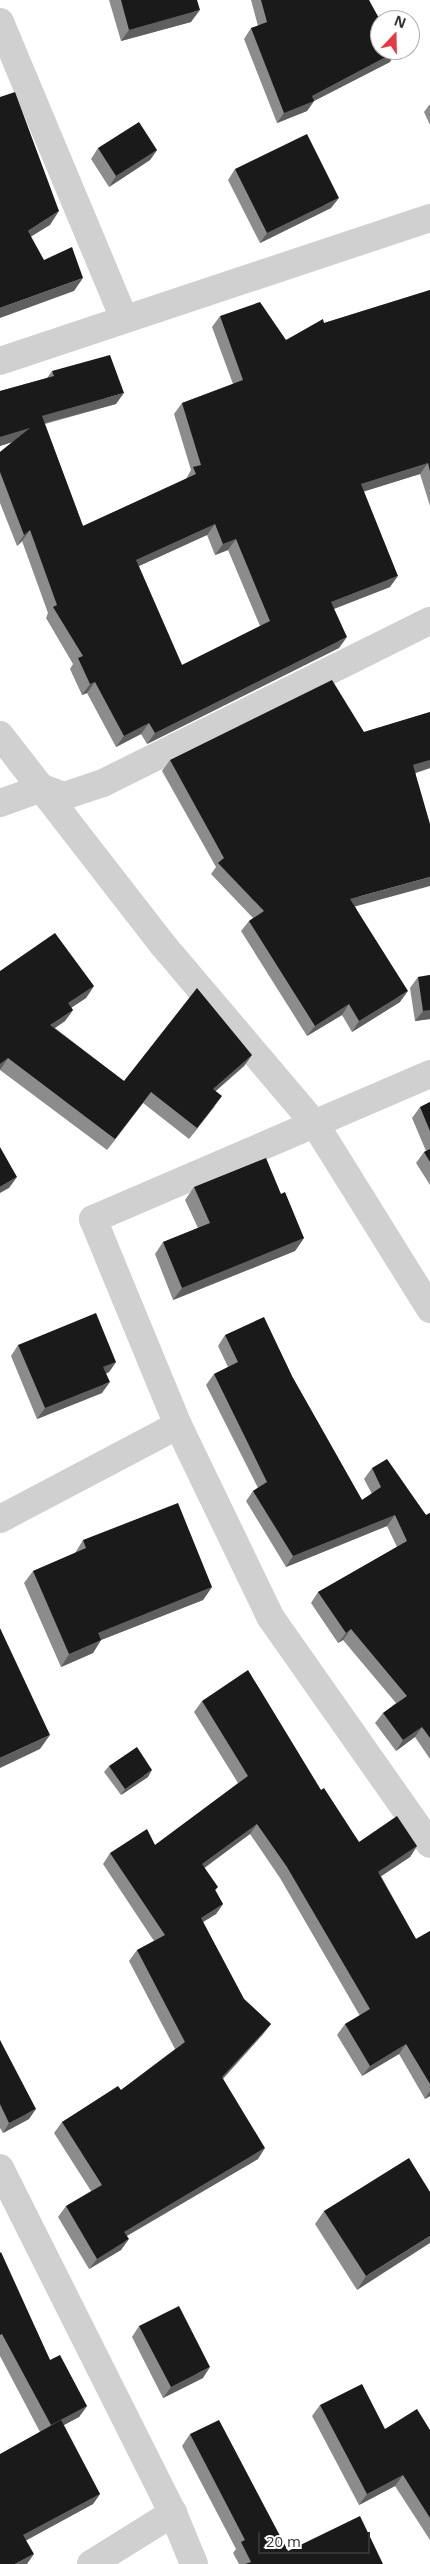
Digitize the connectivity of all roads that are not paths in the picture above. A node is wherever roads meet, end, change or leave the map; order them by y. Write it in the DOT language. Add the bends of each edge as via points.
graph roads {
  1 [pos="0,22"];
  2 [pos="430,218"];
  3 [pos="124,318"];
  4 [pos="0,362"];
  5 [pos="430,621"];
  6 [pos="0,735"];
  7 [pos="42,788"];
  8 [pos="0,803"];
  9 [pos="430,1074"];
  10 [pos="315,1124"];
  11 [pos="430,1308"];
  12 [pos="178,1425"];
  13 [pos="0,1519"];
  14 [pos="430,1844"];
  15 [pos="0,2168"];
  16 [pos="173,2513"];
  17 [pos="92,2564"];
  18 [pos="194,2564"];
  1 -- 3 [label="street"];
  2 -- 3 [label="street"];
  3 -- 4 [label="street"];
  5 -- 7 [label="street" via="103,784 64,796"];
  6 -- 7 [label="street"];
  7 -- 8 [label="street"];
  7 -- 10 [label="street" via="164,945"];
  9 -- 10 [label="street"];
  10 -- 11 [label="street"];
  10 -- 12 [label="street" via="93,1218"];
  12 -- 13 [label="street"];
  12 -- 14 [label="street" via="271,1618"];
  15 -- 16 [label="street"];
  16 -- 17 [label="street"];
  16 -- 18 [label="street"];
}
